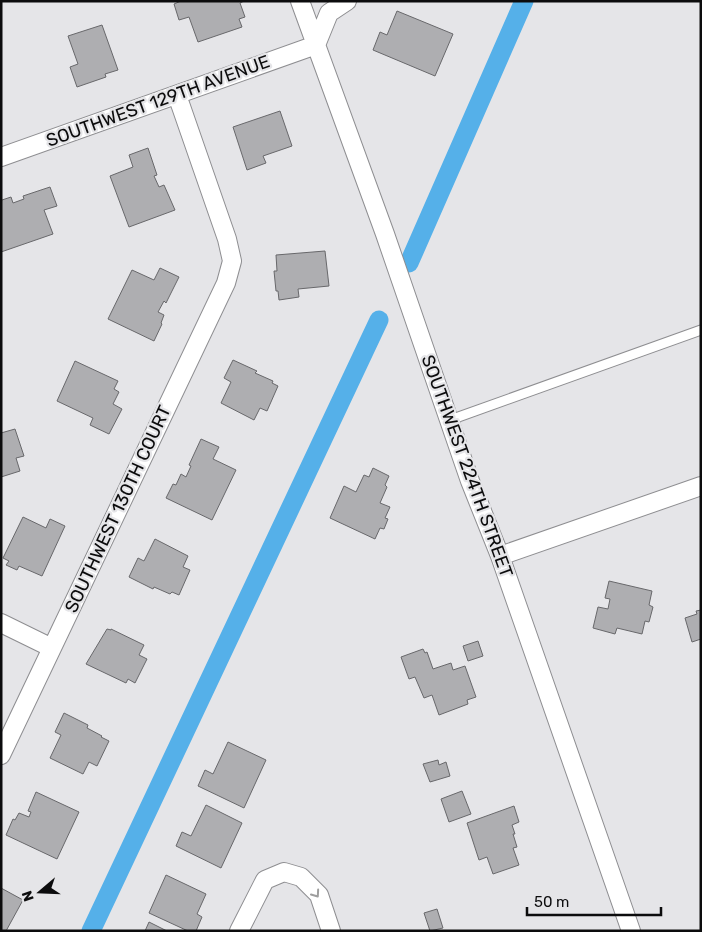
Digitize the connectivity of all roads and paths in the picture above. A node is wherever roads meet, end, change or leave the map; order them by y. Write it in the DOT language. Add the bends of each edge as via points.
graph roads {
  1 [pos="300,1"];
  2 [pos="347,1"];
  3 [pos="316,45"];
  4 [pos="177,95"];
  5 [pos="1,157"];
  6 [pos="701,330"];
  7 [pos="450,420"];
  8 [pos="701,486"];
  9 [pos="500,556"];
  10 [pos="1,624"];
  11 [pos="52,648"];
  12 [pos="1,755"];
  13 [pos="239,931"];
  14 [pos="331,931"];
  15 [pos="631,931"];
  1 -- 3 [label="street, SOUTHWEST 224TH STREET"];
  2 -- 3 [label="street" via="329,14"];
  3 -- 4 [label="street, SOUTHWEST 129TH AVENUE"];
  3 -- 7 [label="street, SOUTHWEST 224TH STREET"];
  4 -- 5 [label="street, SOUTHWEST 129TH AVENUE"];
  4 -- 11 [label="street, SOUTHWEST 130TH COURT" via="232,261 226,283"];
  6 -- 7 [label="lane"];
  7 -- 9 [label="street, SOUTHWEST 224TH STREET"];
  8 -- 9 [label="street"];
  9 -- 15 [label="street, SOUTHWEST 224TH STREET"];
  10 -- 11 [label="street"];
  11 -- 12 [label="street, SOUTHWEST 130TH COURT"];
  13 -- 14 [label="street, one-way" via="264,880 284,872 301,877 318,894"];
}
